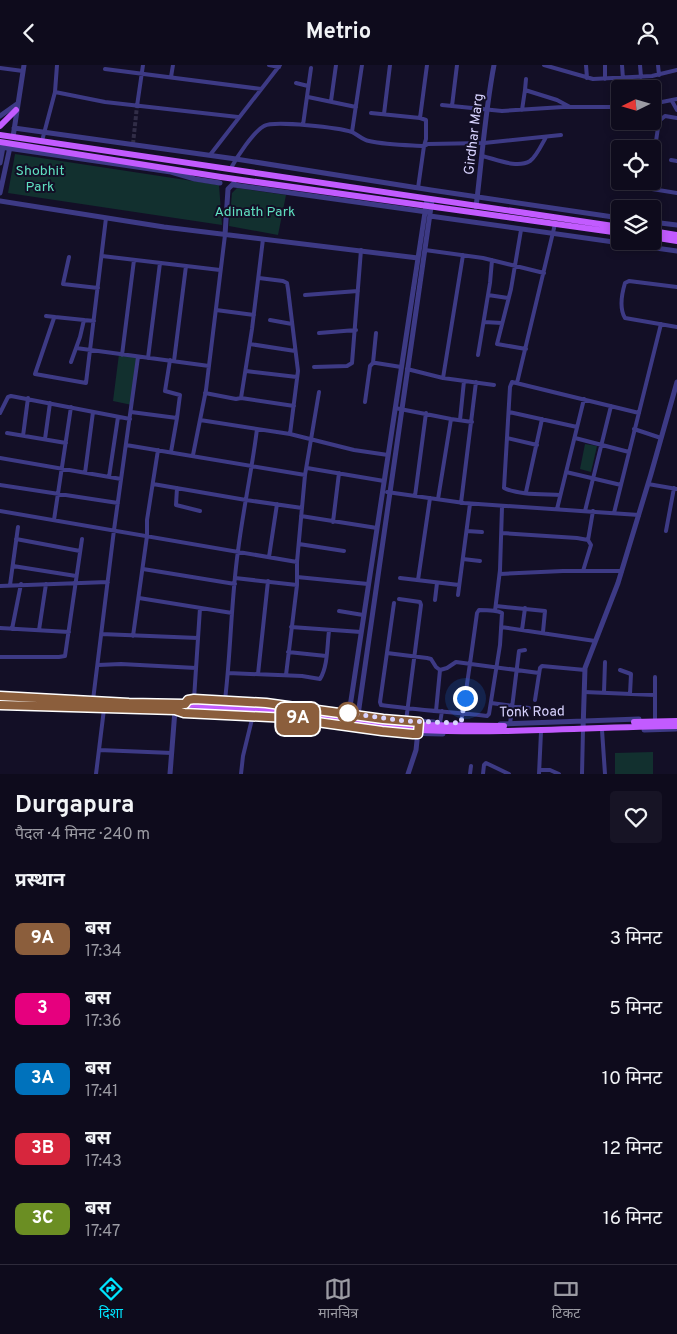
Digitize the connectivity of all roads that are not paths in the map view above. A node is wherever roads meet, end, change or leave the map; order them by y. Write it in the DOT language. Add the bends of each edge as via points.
graph roads {
  1 [pos="58,65"];
  2 [pos="143,65"];
  3 [pos="173,65"];
  4 [pos="269,65"];
  5 [pos="336,65"];
  6 [pos="362,65"];
  7 [pos="390,65"];
  8 [pos="426,65"];
  9 [pos="457,65"];
  10 [pos="494,65"];
  11 [pos="544,65"];
  12 [pos="586,65"];
  13 [pos="605,65"];
  14 [pos="622,65"];
  15 [pos="640,65"];
  16 [pos="658,65"];
  17 [pos="280,66"];
  18 [pos="555,66"];
  19 [pos="0,68"];
  20 [pos="23,68"];
  21 [pos="311,68"];
  22 [pos="105,69"];
  23 [pos="677,70"];
  24 [pos="142,73"];
  25 [pos="659,75"];
  26 [pos="172,77"];
  27 [pos="641,77"];
  28 [pos="587,78"];
  29 [pos="526,79"];
  30 [pos="605,79"];
  31 [pos="623,79"];
  32 [pos="296,83"];
  33 [pos="308,86"];
  34 [pos="261,89"];
  35 [pos="525,91"];
  36 [pos="55,92"];
  37 [pos="308,97"];
  38 [pos="675,100"];
  39 [pos="331,101"];
  40 [pos="661,102"];
  41 [pos="442,105"];
  42 [pos="137,106"];
  43 [pos="452,106"];
  44 [pos="16,107"];
  45 [pos="356,107"];
  46 [pos="571,107"];
  47 [pos="611,107"];
  48 [pos="522,110"];
  49 [pos="677,110"];
  50 [pos="486,111"];
  51 [pos="371,113"];
  52 [pos="384,114"];
  53 [pos="0,116"];
  54 [pos="238,117"];
  55 [pos="420,118"];
  56 [pos="677,118"];
  57 [pos="302,125"];
  58 [pos="0,127"];
  59 [pos="14,128"];
  60 [pos="44,131"];
  61 [pos="352,132"];
  62 [pos="0,135"];
  63 [pos="561,135"];
  64 [pos="546,137"];
  65 [pos="656,140"];
  66 [pos="42,141"];
  67 [pos="484,143"];
  68 [pos="6,144"];
  69 [pos="133,144"];
  70 [pos="424,147"];
  71 [pos="130,155"];
  72 [pos="212,156"];
  73 [pos="482,156"];
  74 [pos="236,159"];
  75 [pos="671,161"];
  76 [pos="677,161"];
  77 [pos="0,163"];
  78 [pos="231,168"];
  79 [pos="187,173"];
  80 [pos="220,180"];
  81 [pos="234,182"];
  82 [pos="418,188"];
  83 [pos="228,189"];
  84 [pos="658,190"];
  85 [pos="0,193"];
  86 [pos="677,193"];
  87 [pos="477,197"];
  88 [pos="0,201"];
  89 [pos="429,207"];
  90 [pos="476,207"];
  91 [pos="611,217"];
  92 [pos="106,218"];
  93 [pos="661,223"];
  94 [pos="555,224"];
  95 [pos="677,225"];
  96 [pos="611,226"];
  97 [pos="521,229"];
  98 [pos="611,232"];
  99 [pos="661,232"];
  100 [pos="552,234"];
  101 [pos="225,235"];
  102 [pos="677,235"];
  103 [pos="661,238"];
  104 [pos="263,239"];
  105 [pos="677,241"];
  106 [pos="425,249"];
  107 [pos="361,250"];
  108 [pos="677,251"];
  109 [pos="463,255"];
  110 [pos="102,256"];
  111 [pos="69,257"];
  112 [pos="418,258"];
  113 [pos="134,260"];
  114 [pos="492,260"];
  115 [pos="160,263"];
  116 [pos="515,265"];
  117 [pos="186,266"];
  118 [pos="220,270"];
  119 [pos="544,273"];
  120 [pos="259,278"];
  121 [pos="677,287"];
  122 [pos="98,288"];
  123 [pos="358,291"];
  124 [pos="305,295"];
  125 [pos="488,295"];
  126 [pos="508,298"];
  127 [pos="216,310"];
  128 [pos="254,315"];
  129 [pos="46,316"];
  130 [pos="55,317"];
  131 [pos="84,320"];
  132 [pos="270,320"];
  133 [pos="94,321"];
  134 [pos="484,321"];
  135 [pos="502,323"];
  136 [pos="292,324"];
  137 [pos="661,324"];
  138 [pos="677,327"];
  139 [pos="356,330"];
  140 [pos="319,333"];
  141 [pos="376,333"];
  142 [pos="250,344"];
  143 [pos="76,349"];
  144 [pos="526,349"];
  145 [pos="91,351"];
  146 [pos="295,351"];
  147 [pos="122,355"];
  148 [pos="478,355"];
  149 [pos="138,357"];
  150 [pos="148,358"];
  151 [pos="172,361"];
  152 [pos="71,363"];
  153 [pos="373,363"];
  154 [pos="209,366"];
  155 [pos="314,367"];
  156 [pos="401,367"];
  157 [pos="407,369"];
  158 [pos="246,371"];
  159 [pos="297,377"];
  160 [pos="443,378"];
  161 [pos="464,381"];
  162 [pos="476,382"];
  163 [pos="677,382"];
  164 [pos="517,383"];
  165 [pos="494,385"];
  166 [pos="320,392"];
  167 [pos="205,393"];
  168 [pos="675,395"];
  169 [pos="28,398"];
  170 [pos="241,398"];
  171 [pos="584,399"];
  172 [pos="365,402"];
  173 [pos="50,403"];
  174 [pos="294,406"];
  175 [pos="611,406"];
  176 [pos="72,407"];
  177 [pos="395,408"];
  178 [pos="402,409"];
  179 [pos="93,412"];
  180 [pos="131,412"];
  181 [pos="509,412"];
  182 [pos="0,413"];
  183 [pos="426,413"];
  184 [pos="639,413"];
  185 [pos="118,417"];
  186 [pos="177,418"];
  187 [pos="130,419"];
  188 [pos="451,419"];
  189 [pos="542,419"];
  190 [pos="200,420"];
  191 [pos="460,420"];
  192 [pos="472,422"];
  193 [pos="577,427"];
  194 [pos="256,429"];
  195 [pos="634,429"];
  196 [pos="7,433"];
  197 [pos="290,434"];
  198 [pos="23,435"];
  199 [pos="507,438"];
  200 [pos="575,438"];
  201 [pos="662,438"];
  202 [pos="45,439"];
  203 [pos="312,439"];
  204 [pos="66,443"];
  205 [pos="601,444"];
  206 [pos="126,445"];
  207 [pos="537,445"];
  208 [pos="158,450"];
  209 [pos="629,451"];
  210 [pos="171,452"];
  211 [pos="193,455"];
  212 [pos="388,455"];
  213 [pos="0,458"];
  214 [pos="252,465"];
  215 [pos="62,468"];
  216 [pos="307,468"];
  217 [pos="566,472"];
  218 [pos="85,473"];
  219 [pos="338,473"];
  220 [pos="305,475"];
  221 [pos="109,477"];
  222 [pos="593,478"];
  223 [pos="121,479"];
  224 [pos="384,481"];
  225 [pos="153,484"];
  226 [pos="648,484"];
  227 [pos="0,485"];
  228 [pos="621,485"];
  229 [pos="177,488"];
  230 [pos="675,488"];
  231 [pos="382,491"];
  232 [pos="390,492"];
  233 [pos="526,492"];
  234 [pos="58,495"];
  235 [pos="560,495"];
  236 [pos="414,496"];
  237 [pos="430,498"];
  238 [pos="438,499"];
  239 [pos="246,500"];
  240 [pos="118,503"];
  241 [pos="461,503"];
  242 [pos="277,504"];
  243 [pos="470,504"];
  244 [pos="502,507"];
  245 [pos="302,508"];
  246 [pos="557,509"];
  247 [pos="0,511"];
  248 [pos="200,511"];
  249 [pos="585,511"];
  250 [pos="593,511"];
  251 [pos="614,513"];
  252 [pos="639,515"];
  253 [pos="301,516"];
  254 [pos="54,520"];
  255 [pos="333,521"];
  256 [pos="18,527"];
  257 [pos="377,528"];
  258 [pos="114,530"];
  259 [pos="467,531"];
  260 [pos="666,531"];
  261 [pos="482,532"];
  262 [pos="502,533"];
  263 [pos="147,536"];
  264 [pos="16,539"];
  265 [pos="82,539"];
  266 [pos="588,540"];
  267 [pos="299,544"];
  268 [pos="80,551"];
  269 [pos="238,551"];
  270 [pos="344,551"];
  271 [pos="269,557"];
  272 [pos="463,559"];
  273 [pos="480,561"];
  274 [pos="297,562"];
  275 [pos="13,566"];
  276 [pos="143,569"];
  277 [pos="582,571"];
  278 [pos="622,571"];
  279 [pos="500,573"];
  280 [pos="76,576"];
  281 [pos="297,577"];
  282 [pos="235,578"];
  283 [pos="400,578"];
  284 [pos="418,580"];
  285 [pos="268,581"];
  286 [pos="108,582"];
  287 [pos="75,583"];
  288 [pos="437,583"];
  289 [pos="46,584"];
  290 [pos="235,584"];
  291 [pos="368,584"];
  292 [pos="10,585"];
  293 [pos="21,585"];
  294 [pos="297,585"];
  295 [pos="459,585"];
  296 [pos="0,586"];
  297 [pos="458,595"];
  298 [pos="139,598"];
  299 [pos="399,599"];
  300 [pos="435,600"];
  301 [pos="394,603"];
  302 [pos="496,606"];
  303 [pos="200,608"];
  304 [pos="525,608"];
  305 [pos="339,611"];
  306 [pos="496,611"];
  307 [pos="232,613"];
  308 [pos="364,615"];
  309 [pos="291,627"];
  310 [pos="502,627"];
  311 [pos="0,628"];
  312 [pos="12,629"];
  313 [pos="39,630"];
  314 [pos="522,630"];
  315 [pos="329,631"];
  316 [pos="69,632"];
  317 [pos="361,632"];
  318 [pos="543,632"];
  319 [pos="101,634"];
  320 [pos="133,636"];
  321 [pos="198,638"];
  322 [pos="595,641"];
  323 [pos="525,650"];
  324 [pos="288,652"];
  325 [pos="387,653"];
  326 [pos="326,656"];
  327 [pos="415,656"];
  328 [pos="0,657"];
  329 [pos="605,662"];
  330 [pos="470,664"];
  331 [pos="98,665"];
  332 [pos="497,667"];
  333 [pos="196,668"];
  334 [pos="440,670"];
  335 [pos="518,670"];
  336 [pos="585,670"];
  337 [pos="620,670"];
  338 [pos="228,673"];
  339 [pos="539,673"];
  340 [pos="258,674"];
  341 [pos="286,675"];
  342 [pos="656,677"];
  343 [pos="584,692"];
  344 [pos="604,693"];
  345 [pos="630,694"];
  346 [pos="655,695"];
  347 [pos="0,696"];
  348 [pos="93,700"];
  349 [pos="225,700"];
  350 [pos="535,700"];
  351 [pos="491,703"];
  352 [pos="189,704"];
  353 [pos="0,705"];
  354 [pos="285,705"];
  355 [pos="512,706"];
  356 [pos="408,708"];
  357 [pos="529,708"];
  358 [pos="104,709"];
  359 [pos="175,710"];
  360 [pos="436,711"];
  361 [pos="442,711"];
  362 [pos="348,713"];
  363 [pos="463,713"];
  364 [pos="253,715"];
  365 [pos="357,715"];
  366 [pos="283,717"];
  367 [pos="655,719"];
  368 [pos="677,720"];
  369 [pos="406,721"];
  370 [pos="419,722"];
  371 [pos="583,722"];
  372 [pos="440,723"];
  373 [pos="461,723"];
  374 [pos="510,724"];
  375 [pos="347,726"];
  376 [pos="356,727"];
  377 [pos="677,728"];
  378 [pos="602,730"];
  379 [pos="583,731"];
  380 [pos="541,732"];
  381 [pos="418,734"];
  382 [pos="100,750"];
  383 [pos="172,753"];
  384 [pos="471,766"];
  385 [pos="539,772"];
  386 [pos="96,774"];
  387 [pos="170,774"];
  388 [pos="241,774"];
  389 [pos="408,774"];
  390 [pos="470,774"];
  391 [pos="483,774"];
  392 [pos="509,774"];
  393 [pos="559,774"];
  394 [pos="582,774"];
  395 [pos="604,774"];
  1 -- 36 [label="street"];
  2 -- 24 [label="street"];
  3 -- 26 [label="street"];
  4 -- 17 [label="street"];
  5 -- 39 [label="street"];
  6 -- 45 [label="street"];
  7 -- 52 [label="street"];
  8 -- 55 [label="street"];
  9 -- 43 [label="street"];
  10 -- 50 [label="street, Girdhar Marg"];
  11 -- 18 [label="street"];
  12 -- 28 [label="street"];
  13 -- 30 [label="street"];
  14 -- 31 [label="street"];
  15 -- 27 [label="street"];
  16 -- 25 [label="street"];
  17 -- 34 [label="street"];
  18 -- 28 [label="street"];
  19 -- 20 [label="street"];
  20 -- 44 [label="street"];
  21 -- 33 [label="street"];
  22 -- 24 [label="street"];
  23 -- 25 [label="street"];
  24 -- 26 [label="street"];
  24 -- 42 [label="street"];
  25 -- 27 [label="street"];
  26 -- 34 [label="street"];
  27 -- 31 [label="street"];
  28 -- 30 [label="street"];
  29 -- 35 [label="street"];
  30 -- 31 [label="street"];
  32 -- 33 [label="street"];
  33 -- 37 [label="street"];
  34 -- 54 [label="street"];
  35 -- 46 [label="street"];
  35 -- 48 [label="street"];
  36 -- 42 [label="street"];
  36 -- 60 [label="street"];
  37 -- 39 [label="street"];
  37 -- 57 [label="street"];
  38 -- 40 [label="street"];
  38 -- 49 [label="street"];
  39 -- 45 [label="street"];
  41 -- 43 [label="street"];
  42 -- 54 [label="street"];
  43 -- 50 [label="street"];
  44 -- 53 [label="street"];
  44 -- 58 [label="main road"];
  44 -- 59 [label="street"];
  45 -- 61 [label="street"];
  46 -- 47 [label="street"];
  46 -- 48 [label="street"];
  48 -- 50 [label="street"];
  50 -- 67 [label="street, Girdhar Marg"];
  51 -- 52 [label="street"];
  52 -- 55 [label="street"];
  54 -- 72 [label="street"];
  55 -- 70 [label="street" via="426,120 427,127"];
  56 -- 65 [label="street" via="665,117 659,121"];
  57 -- 61 [label="street"];
  57 -- 74 [label="street" via="276,123 264,126"];
  59 -- 60 [label="street"];
  59 -- 68 [label="street"];
  60 -- 66 [label="street"];
  60 -- 69 [label="street"];
  61 -- 70 [label="street" via="370,141"];
  62 -- 68 [label="main road"];
  63 -- 64 [label="street"];
  64 -- 67 [label="street"];
  64 -- 73 [label="street" via="532,160 524,163"];
  66 -- 68 [label="main road"];
  66 -- 71 [label="main road"];
  67 -- 70 [label="street" via="428,144"];
  67 -- 73 [label="street, Girdhar Marg"];
  68 -- 77 [label="street"];
  68 -- 79 [label="main road"];
  68 -- 85 [label="street"];
  69 -- 71 [label="street"];
  69 -- 72 [label="street"];
  70 -- 82 [label="street"];
  71 -- 78 [label="main road"];
  72 -- 74 [label="street"];
  73 -- 87 [label="street, Girdhar Marg"];
  74 -- 78 [label="street"];
  74 -- 82 [label="street"];
  75 -- 76 [label="street"];
  78 -- 89 [label="main road"];
  79 -- 80 [label="main road"];
  79 -- 80 [label="street" via="195,179"];
  80 -- 81 [label="main road"];
  80 -- 83 [label="street"];
  81 -- 83 [label="street"];
  81 -- 89 [label="main road"];
  82 -- 87 [label="street"];
  83 -- 101 [label="street"];
  84 -- 86 [label="street"];
  87 -- 90 [label="street, Girdhar Marg"];
  87 -- 91 [label="street"];
  88 -- 92 [label="street"];
  89 -- 90 [label="main road"];
  89 -- 94 [label="main road"];
  89 -- 97 [label="street"];
  89 -- 106 [label="street"];
  89 -- 112 [label="street"];
  90 -- 96 [label="main road"];
  92 -- 101 [label="street"];
  92 -- 110 [label="street"];
  93 -- 95 [label="street"];
  94 -- 98 [label="main road"];
  94 -- 100 [label="street"];
  97 -- 100 [label="street"];
  97 -- 116 [label="street"];
  99 -- 102 [label="main road"];
  100 -- 108 [label="street"];
  100 -- 119 [label="street"];
  101 -- 104 [label="street"];
  101 -- 118 [label="street"];
  103 -- 105 [label="main road"];
  104 -- 107 [label="street"];
  104 -- 120 [label="street"];
  106 -- 109 [label="street"];
  106 -- 157 [label="street"];
  107 -- 112 [label="street"];
  107 -- 123 [label="street"];
  109 -- 114 [label="street"];
  109 -- 160 [label="street"];
  110 -- 113 [label="street"];
  110 -- 122 [label="street"];
  111 -- 122 [label="street" via="63,284"];
  112 -- 156 [label="street"];
  113 -- 115 [label="street"];
  113 -- 147 [label="street"];
  114 -- 116 [label="street"];
  114 -- 125 [label="street"];
  115 -- 117 [label="street"];
  115 -- 150 [label="street"];
  116 -- 119 [label="street"];
  116 -- 126 [label="street"];
  117 -- 118 [label="street"];
  117 -- 151 [label="street"];
  118 -- 127 [label="street"];
  119 -- 144 [label="street"];
  120 -- 128 [label="street"];
  120 -- 136 [label="street" via="287,283"];
  121 -- 137 [label="street" via="625,283 622,308 625,318"];
  122 -- 133 [label="street"];
  123 -- 124 [label="street"];
  123 -- 139 [label="street"];
  125 -- 126 [label="street"];
  125 -- 134 [label="street"];
  126 -- 135 [label="street"];
  127 -- 128 [label="street"];
  127 -- 154 [label="street"];
  128 -- 142 [label="street"];
  129 -- 130 [label="street"];
  130 -- 131 [label="street"];
  130 -- 145 [label="street" via="35,374 86,383"];
  131 -- 133 [label="street"];
  131 -- 143 [label="street"];
  132 -- 136 [label="street"];
  133 -- 145 [label="street"];
  134 -- 135 [label="street"];
  134 -- 148 [label="street"];
  135 -- 144 [label="street" via="497,344"];
  136 -- 146 [label="street"];
  137 -- 138 [label="street"];
  137 -- 184 [label="street"];
  139 -- 140 [label="street"];
  139 -- 155 [label="street" via="352,363"];
  141 -- 153 [label="street"];
  142 -- 146 [label="street"];
  142 -- 158 [label="street"];
  143 -- 145 [label="street"];
  143 -- 152 [label="street"];
  144 -- 164 [label="street"];
  145 -- 147 [label="street"];
  146 -- 159 [label="street"];
  147 -- 149 [label="street"];
  149 -- 150 [label="street"];
  149 -- 180 [label="street"];
  150 -- 151 [label="street"];
  151 -- 154 [label="street"];
  151 -- 186 [label="street" via="165,391 180,395"];
  153 -- 156 [label="street"];
  153 -- 172 [label="street" via="368,373"];
  154 -- 167 [label="street"];
  156 -- 177 [label="street"];
  157 -- 160 [label="street"];
  157 -- 178 [label="street"];
  158 -- 159 [label="street"];
  158 -- 170 [label="street"];
  159 -- 174 [label="street"];
  160 -- 161 [label="street"];
  161 -- 162 [label="street"];
  161 -- 191 [label="street"];
  162 -- 165 [label="street"];
  162 -- 192 [label="street"];
  163 -- 168 [label="street"];
  164 -- 171 [label="street"];
  164 -- 181 [label="street" via="512,382 510,387"];
  166 -- 203 [label="street"];
  167 -- 170 [label="street"];
  167 -- 190 [label="street"];
  168 -- 201 [label="street"];
  169 -- 173 [label="street"];
  169 -- 182 [label="street" via="8,397"];
  169 -- 198 [label="street"];
  170 -- 174 [label="street"];
  171 -- 175 [label="street"];
  171 -- 193 [label="street"];
  173 -- 176 [label="street"];
  173 -- 202 [label="street"];
  174 -- 197 [label="street"];
  175 -- 184 [label="street"];
  175 -- 205 [label="street"];
  176 -- 179 [label="street"];
  176 -- 204 [label="street"];
  177 -- 178 [label="street"];
  177 -- 212 [label="street"];
  178 -- 183 [label="street"];
  178 -- 232 [label="street"];
  179 -- 185 [label="street"];
  179 -- 218 [label="street"];
  180 -- 186 [label="street"];
  180 -- 187 [label="street"];
  181 -- 189 [label="street"];
  181 -- 199 [label="street"];
  183 -- 188 [label="street"];
  183 -- 236 [label="street"];
  184 -- 195 [label="street"];
  185 -- 187 [label="street"];
  185 -- 221 [label="street"];
  186 -- 210 [label="street"];
  187 -- 206 [label="street"];
  188 -- 191 [label="street"];
  188 -- 238 [label="street"];
  189 -- 193 [label="street"];
  189 -- 207 [label="street"];
  190 -- 194 [label="street"];
  190 -- 211 [label="street"];
  191 -- 192 [label="street"];
  192 -- 241 [label="street"];
  193 -- 200 [label="street"];
  194 -- 197 [label="street"];
  194 -- 214 [label="street"];
  195 -- 201 [label="street"];
  195 -- 209 [label="street"];
  196 -- 198 [label="street"];
  197 -- 203 [label="street"];
  198 -- 202 [label="street"];
  199 -- 207 [label="street"];
  199 -- 233 [label="street" via="504,488"];
  200 -- 205 [label="street"];
  200 -- 217 [label="street"];
  201 -- 226 [label="street"];
  202 -- 204 [label="street"];
  203 -- 212 [label="street"];
  203 -- 216 [label="street"];
  204 -- 215 [label="street"];
  205 -- 209 [label="street"];
  205 -- 222 [label="street"];
  206 -- 208 [label="street"];
  206 -- 223 [label="street"];
  207 -- 233 [label="street"];
  208 -- 210 [label="street"];
  208 -- 225 [label="street"];
  209 -- 228 [label="street"];
  210 -- 211 [label="street"];
  211 -- 214 [label="street"];
  212 -- 224 [label="street"];
  213 -- 215 [label="street"];
  214 -- 220 [label="street"];
  214 -- 239 [label="street"];
  215 -- 218 [label="street"];
  215 -- 234 [label="street"];
  216 -- 219 [label="street"];
  216 -- 220 [label="street"];
  217 -- 222 [label="street"];
  217 -- 235 [label="street"];
  218 -- 221 [label="street"];
  219 -- 224 [label="street"];
  219 -- 255 [label="street"];
  220 -- 245 [label="street"];
  221 -- 223 [label="street"];
  222 -- 228 [label="street"];
  222 -- 249 [label="street"];
  223 -- 240 [label="street"];
  224 -- 231 [label="street"];
  225 -- 229 [label="street"];
  225 -- 263 [label="street"];
  226 -- 230 [label="street"];
  226 -- 252 [label="street"];
  227 -- 234 [label="street"];
  228 -- 251 [label="street"];
  229 -- 239 [label="street"];
  229 -- 248 [label="street" via="177,506"];
  230 -- 260 [label="street"];
  231 -- 232 [label="street"];
  231 -- 257 [label="street"];
  232 -- 236 [label="street"];
  232 -- 365 [label="street"];
  233 -- 235 [label="street"];
  234 -- 240 [label="street"];
  234 -- 254 [label="street"];
  235 -- 246 [label="street"];
  236 -- 237 [label="street"];
  237 -- 238 [label="street"];
  237 -- 284 [label="street"];
  238 -- 241 [label="street"];
  239 -- 242 [label="street"];
  239 -- 269 [label="street"];
  240 -- 258 [label="street"];
  241 -- 243 [label="street"];
  242 -- 245 [label="street"];
  242 -- 271 [label="street"];
  243 -- 244 [label="street"];
  243 -- 259 [label="street"];
  244 -- 246 [label="street"];
  244 -- 262 [label="street"];
  245 -- 253 [label="street"];
  246 -- 249 [label="street"];
  247 -- 254 [label="street"];
  249 -- 250 [label="street"];
  250 -- 251 [label="street"];
  250 -- 266 [label="street"];
  251 -- 252 [label="street"];
  252 -- 278 [label="street"];
  253 -- 255 [label="street"];
  253 -- 267 [label="street"];
  254 -- 258 [label="street"];
  255 -- 257 [label="street"];
  256 -- 264 [label="street"];
  257 -- 291 [label="street"];
  258 -- 263 [label="street"];
  258 -- 286 [label="street"];
  259 -- 261 [label="street"];
  259 -- 272 [label="street"];
  262 -- 266 [label="street"];
  262 -- 279 [label="street"];
  263 -- 269 [label="street"];
  263 -- 276 [label="street"];
  264 -- 268 [label="street"];
  264 -- 275 [label="street"];
  265 -- 268 [label="street"];
  266 -- 277 [label="street" via="591,545"];
  267 -- 270 [label="street"];
  267 -- 274 [label="street"];
  268 -- 280 [label="street"];
  269 -- 271 [label="street"];
  269 -- 282 [label="street"];
  271 -- 274 [label="street"];
  272 -- 273 [label="street"];
  272 -- 295 [label="street"];
  274 -- 281 [label="street"];
  275 -- 280 [label="street"];
  275 -- 292 [label="street"];
  276 -- 290 [label="street"];
  276 -- 298 [label="street"];
  277 -- 278 [label="street"];
  277 -- 279 [label="street"];
  278 -- 322 [label="street"];
  279 -- 302 [label="street"];
  280 -- 287 [label="street"];
  281 -- 291 [label="street"];
  281 -- 294 [label="street"];
  282 -- 285 [label="street"];
  282 -- 290 [label="street"];
  283 -- 284 [label="street"];
  284 -- 288 [label="street"];
  285 -- 294 [label="street"];
  285 -- 340 [label="street"];
  286 -- 287 [label="street"];
  286 -- 319 [label="street"];
  287 -- 289 [label="street"];
  287 -- 316 [label="street"];
  288 -- 295 [label="street"];
  288 -- 300 [label="street"];
  289 -- 293 [label="street"];
  289 -- 313 [label="street"];
  290 -- 307 [label="street"];
  291 -- 308 [label="street"];
  292 -- 293 [label="street"];
  292 -- 296 [label="street"];
  293 -- 312 [label="street"];
  294 -- 309 [label="street"];
  295 -- 297 [label="street"];
  298 -- 303 [label="street"];
  298 -- 320 [label="street"];
  299 -- 327 [label="street" via="421,603"];
  301 -- 325 [label="street"];
  302 -- 304 [label="street"];
  302 -- 306 [label="street"];
  303 -- 307 [label="street"];
  303 -- 321 [label="street"];
  304 -- 314 [label="street"];
  304 -- 318 [label="street" via="545,611"];
  305 -- 308 [label="street"];
  306 -- 310 [label="street" via="502,613"];
  306 -- 330 [label="street" via="479,610 477,613"];
  307 -- 338 [label="street"];
  308 -- 317 [label="street"];
  309 -- 315 [label="street"];
  309 -- 324 [label="street"];
  310 -- 314 [label="street"];
  310 -- 332 [label="street"];
  311 -- 312 [label="street"];
  312 -- 313 [label="street"];
  313 -- 316 [label="street"];
  314 -- 318 [label="street"];
  315 -- 317 [label="street"];
  315 -- 326 [label="street"];
  316 -- 328 [label="street" via="63,657"];
  317 -- 362 [label="street"];
  318 -- 322 [label="street"];
  319 -- 320 [label="street"];
  319 -- 331 [label="street"];
  320 -- 321 [label="street"];
  321 -- 333 [label="street"];
  322 -- 336 [label="street"];
  323 -- 335 [label="street" via="519,651"];
  324 -- 326 [label="street"];
  324 -- 341 [label="street"];
  325 -- 327 [label="street"];
  325 -- 356 [label="street" via="380,704"];
  326 -- 341 [label="street" via="320,679"];
  327 -- 334 [label="street" via="431,659"];
  327 -- 356 [label="street"];
  329 -- 344 [label="street"];
  330 -- 332 [label="street"];
  330 -- 334 [label="street" via="456,662"];
  330 -- 363 [label="street"];
  331 -- 333 [label="street"];
  331 -- 348 [label="street"];
  332 -- 335 [label="street"];
  332 -- 351 [label="street"];
  333 -- 352 [label="street"];
  334 -- 360 [label="street"];
  335 -- 339 [label="street"];
  335 -- 355 [label="street"];
  336 -- 339 [label="street" via="546,665"];
  336 -- 343 [label="street"];
  337 -- 345 [label="street" via="631,674"];
  338 -- 340 [label="street"];
  338 -- 349 [label="street"];
  339 -- 350 [label="street"];
  340 -- 341 [label="street"];
  342 -- 346 [label="street"];
  343 -- 344 [label="street"];
  343 -- 371 [label="street"];
  344 -- 345 [label="street"];
  345 -- 346 [label="street"];
  346 -- 367 [label="street"];
  347 -- 348 [label="main road, Tonk Road"];
  348 -- 352 [label="main road, Tonk Road"];
  349 -- 352 [label="street, Tonk Road"];
  349 -- 354 [label="street, Tonk Road"];
  351 -- 355 [label="street"];
  351 -- 363 [label="street" via="487,716"];
  352 -- 359 [label="main road"];
  352 -- 368 [label="main road, bridge" via="260,706 421,725"];
  352 -- 377 [label="main road, bridge" via="395,729"];
  353 -- 358 [label="main road, Tonk Road"];
  354 -- 362 [label="street, Tonk Road"];
  354 -- 366 [label="street"];
  355 -- 357 [label="street"];
  355 -- 374 [label="street"];
  356 -- 360 [label="street"];
  356 -- 369 [label="street"];
  358 -- 359 [label="main road, Tonk Road"];
  358 -- 382 [label="street"];
  359 -- 364 [label="street, Tonk Road"];
  359 -- 383 [label="street"];
  360 -- 361 [label="street"];
  361 -- 363 [label="street"];
  361 -- 372 [label="street"];
  362 -- 365 [label="street, Tonk Road"];
  362 -- 375 [label="street"];
  363 -- 373 [label="street"];
  364 -- 366 [label="street, Tonk Road"];
  364 -- 388 [label="street"];
  365 -- 369 [label="street, Tonk Road"];
  365 -- 376 [label="street"];
  366 -- 375 [label="street, Tonk Road"];
  367 -- 368 [label="street, Tonk Road"];
  367 -- 371 [label="street, Tonk Road"];
  369 -- 370 [label="street, Tonk Road"];
  370 -- 372 [label="street, Tonk Road"];
  370 -- 381 [label="street"];
  371 -- 374 [label="street, Tonk Road"];
  371 -- 379 [label="street"];
  372 -- 373 [label="street, Tonk Road"];
  373 -- 374 [label="street, Tonk Road"];
  375 -- 376 [label="street, Tonk Road"];
  376 -- 381 [label="street, Tonk Road"];
  377 -- 378 [label="street, Tonk Road"];
  378 -- 379 [label="street, Tonk Road"];
  378 -- 395 [label="street"];
  379 -- 380 [label="street, Tonk Road"];
  379 -- 394 [label="street"];
  380 -- 381 [label="street, Tonk Road"];
  380 -- 385 [label="street"];
  381 -- 389 [label="street"];
  382 -- 383 [label="street"];
  382 -- 386 [label="street"];
  383 -- 387 [label="street"];
  384 -- 390 [label="street"];
  385 -- 393 [label="street" via="550,770"];
  391 -- 392 [label="street" via="486,763"];
}
